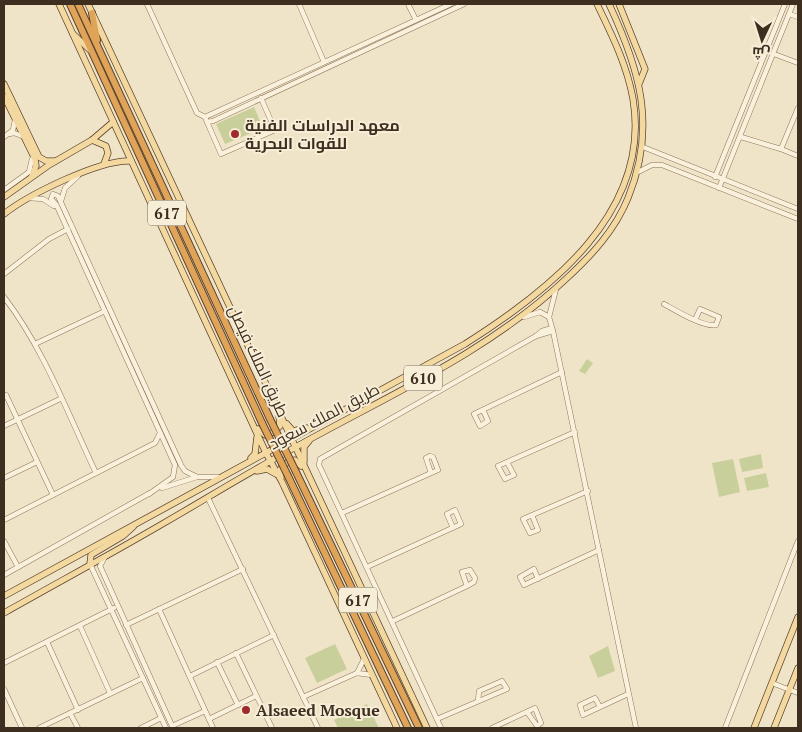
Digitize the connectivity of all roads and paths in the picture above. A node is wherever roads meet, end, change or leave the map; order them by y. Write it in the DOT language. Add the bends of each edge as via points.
graph roads {
  1 [pos="58,4"];
  2 [pos="70,4"];
  3 [pos="78,4"];
  4 [pos="88,4"];
  5 [pos="147,4"];
  6 [pos="299,4"];
  7 [pos="408,4"];
  8 [pos="451,4"];
  9 [pos="464,4"];
  10 [pos="596,4"];
  11 [pos="609,4"];
  12 [pos="619,4"];
  13 [pos="785,4"];
  14 [pos="793,4"];
  15 [pos="92,13"];
  16 [pos="790,14"];
  17 [pos="798,17"];
  18 [pos="416,20"];
  19 [pos="70,31"];
  20 [pos="98,46"];
  21 [pos="93,53"];
  22 [pos="774,54"];
  23 [pos="324,61"];
  24 [pos="798,63"];
  25 [pos="326,68"];
  26 [pos="4,84"];
  27 [pos="639,84"];
  28 [pos="4,96"];
  29 [pos="261,98"];
  30 [pos="798,108"];
  31 [pos="15,119"];
  32 [pos="206,120"];
  33 [pos="113,122"];
  34 [pos="5,136"];
  35 [pos="22,136"];
  36 [pos="741,137"];
  37 [pos="92,140"];
  38 [pos="643,147"];
  39 [pos="781,149"];
  40 [pos="31,155"];
  41 [pos="798,156"];
  42 [pos="131,161"];
  43 [pos="54,162"];
  44 [pos="104,164"];
  45 [pos="638,172"];
  46 [pos="79,175"];
  47 [pos="31,177"];
  48 [pos="715,177"];
  49 [pos="724,180"];
  50 [pos="719,188"];
  51 [pos="4,190"];
  52 [pos="4,197"];
  53 [pos="27,198"];
  54 [pos="59,208"];
  55 [pos="798,209"];
  56 [pos="4,214"];
  57 [pos="798,220"];
  58 [pos="69,228"];
  59 [pos="4,274"];
  60 [pos="556,289"];
  61 [pos="4,297"];
  62 [pos="664,304"];
  63 [pos="107,310"];
  64 [pos="524,317"];
  65 [pos="549,317"];
  66 [pos="695,320"];
  67 [pos="552,330"];
  68 [pos="35,344"];
  69 [pos="562,372"];
  70 [pos="4,393"];
  71 [pos="60,399"];
  72 [pos="483,410"];
  73 [pos="279,412"];
  74 [pos="19,419"];
  75 [pos="253,423"];
  76 [pos="320,424"];
  77 [pos="4,426"];
  78 [pos="160,431"];
  79 [pos="322,432"];
  80 [pos="575,432"];
  81 [pos="292,439"];
  82 [pos="155,443"];
  83 [pos="167,446"];
  84 [pos="295,447"];
  85 [pos="266,453"];
  86 [pos="270,461"];
  87 [pos="37,462"];
  88 [pos="507,462"];
  89 [pos="246,463"];
  90 [pos="96,473"];
  91 [pos="250,473"];
  92 [pos="431,473"];
  93 [pos="307,474"];
  94 [pos="277,475"];
  95 [pos="196,477"];
  96 [pos="219,477"];
  97 [pos="4,478"];
  98 [pos="282,482"];
  99 [pos="588,492"];
  100 [pos="149,494"];
  101 [pos="53,495"];
  102 [pos="208,498"];
  103 [pos="342,513"];
  104 [pos="151,514"];
  105 [pos="532,515"];
  106 [pos="4,520"];
  107 [pos="453,528"];
  108 [pos="798,541"];
  109 [pos="4,542"];
  110 [pos="599,550"];
  111 [pos="107,554"];
  112 [pos="90,564"];
  113 [pos="18,567"];
  114 [pos="367,567"];
  115 [pos="243,569"];
  116 [pos="4,575"];
  117 [pos="538,579"];
  118 [pos="467,586"];
  119 [pos="4,596"];
  120 [pos="117,606"];
  121 [pos="159,608"];
  122 [pos="112,610"];
  123 [pos="4,613"];
  124 [pos="798,617"];
  125 [pos="393,621"];
  126 [pos="126,625"];
  127 [pos="80,626"];
  128 [pos="274,635"];
  129 [pos="47,642"];
  130 [pos="236,653"];
  131 [pos="364,659"];
  132 [pos="217,662"];
  133 [pos="4,663"];
  134 [pos="798,668"];
  135 [pos="357,673"];
  136 [pos="372,675"];
  137 [pos="190,676"];
  138 [pos="143,678"];
  139 [pos="796,679"];
  140 [pos="772,683"];
  141 [pos="4,689"];
  142 [pos="789,689"];
  143 [pos="110,693"];
  144 [pos="798,693"];
  145 [pos="628,694"];
  146 [pos="256,696"];
  147 [pos="303,697"];
  148 [pos="478,701"];
  149 [pos="238,705"];
  150 [pos="600,707"];
  151 [pos="78,710"];
  152 [pos="205,711"];
  153 [pos="527,712"];
  154 [pos="70,713"];
  155 [pos="161,718"];
  156 [pos="209,719"];
  157 [pos="437,719"];
  158 [pos="426,726"];
  159 [pos="173,727"];
  160 [pos="22,728"];
  161 [pos="39,728"];
  162 [pos="78,728"];
  163 [pos="141,728"];
  164 [pos="166,728"];
  165 [pos="213,728"];
  166 [pos="272,728"];
  167 [pos="318,728"];
  168 [pos="397,728"];
  169 [pos="408,728"];
  170 [pos="419,728"];
  171 [pos="441,728"];
  172 [pos="492,728"];
  173 [pos="636,728"];
  174 [pos="725,728"];
  175 [pos="754,728"];
  176 [pos="774,728"];
  1 -- 19 [label="main road"];
  2 -- 21 [label="highway, طريق الملك فيصل / 617"];
  3 -- 20 [label="highway, طريق الملك فيصل / 617"];
  4 -- 15 [label="main road"];
  5 -- 32 [label="street" via="197,113"];
  6 -- 23 [label="street"];
  7 -- 18 [label="street"];
  8 -- 18 [label="street"];
  9 -- 25 [label="street"];
  10 -- 76 [label="main road, طريق الملك سعود / 610" via="623,60 635,114 629,168 605,222 574,260 508,317"];
  11 -- 27 [label="main road, طريق الملك سعود / 610" via="635,65"];
  12 -- 27 [label="main road" via="645,69"];
  13 -- 48 [label="street"];
  14 -- 16 [label="street"];
  15 -- 20 [label="highway"];
  15 -- 73 [label="main road"];
  16 -- 17 [label="street"];
  16 -- 22 [label="street"];
  18 -- 23 [label="street"];
  19 -- 21 [label="main road"];
  19 -- 33 [label="main road"];
  20 -- 170 [label="highway, طريق الملك فيصل / 617, bridge" via="270,419"];
  21 -- 169 [label="highway, طريق الملك فيصل / 617, bridge" via="262,423"];
  22 -- 24 [label="street"];
  22 -- 36 [label="street"];
  23 -- 25 [label="street"];
  23 -- 32 [label="street"];
  25 -- 29 [label="street"];
  26 -- 43 [label="main road" via="39,157"];
  27 -- 38 [label="main road, طريق الملك سعود / 610" via="644,123"];
  28 -- 31 [label="main road"];
  29 -- 32 [label="street"];
  29 -- 32 [label="street" via="275,130 221,154"];
  30 -- 39 [label="street"];
  31 -- 34 [label="street" via="14,127"];
  31 -- 35 [label="main road"];
  33 -- 37 [label="main road"];
  33 -- 42 [label="main road"];
  34 -- 35 [label="street" via="14,133"];
  35 -- 40 [label="main road"];
  36 -- 39 [label="street"];
  36 -- 49 [label="street"];
  37 -- 43 [label="main road"];
  37 -- 44 [label="main road" via="106,146 108,153"];
  38 -- 45 [label="main road, طريق الملك سعود / 610"];
  38 -- 48 [label="street"];
  39 -- 41 [label="street"];
  40 -- 47 [label="main road" via="36,166"];
  40 -- 51 [label="street" via="31,169"];
  42 -- 44 [label="main road"];
  42 -- 75 [label="main road"];
  43 -- 47 [label="main road"];
  44 -- 46 [label="main road"];
  45 -- 50 [label="street" via="657,164"];
  45 -- 60 [label="main road, طريق الملك سعود / 610" via="628,200 611,230 595,251"];
  46 -- 53 [label="main road"];
  46 -- 54 [label="street" via="64,190"];
  47 -- 52 [label="main road"];
  48 -- 49 [label="street"];
  49 -- 50 [label="street"];
  49 -- 55 [label="street"];
  50 -- 57 [label="street"];
  53 -- 54 [label="street" via="43,200"];
  53 -- 56 [label="main road"];
  54 -- 58 [label="street"];
  58 -- 59 [label="street" via="49,239"];
  58 -- 63 [label="street"];
  60 -- 64 [label="main road, طريق الملك سعود / 610"];
  60 -- 65 [label="street"];
  61 -- 68 [label="street"];
  62 -- 66 [label="street"];
  63 -- 68 [label="street"];
  63 -- 78 [label="street"];
  63 -- 95 [label="street" via="181,465"];
  64 -- 65 [label="street" via="540,312"];
  64 -- 79 [label="main road, طريق الملك سعود / 610" via="467,354"];
  65 -- 67 [label="street"];
  66 -- 66 [label="street" via="715,327 719,317 700,308"];
  67 -- 69 [label="street"];
  67 -- 103 [label="street" via="536,336 320,459 319,465"];
  68 -- 71 [label="street"];
  69 -- 72 [label="street"];
  69 -- 80 [label="street"];
  70 -- 74 [label="street"];
  71 -- 74 [label="street"];
  71 -- 90 [label="street"];
  73 -- 75 [label="main road" via="280,426 271,434 262,434"];
  73 -- 76 [label="main road" via="291,430"];
  73 -- 81 [label="main road"];
  74 -- 77 [label="street"];
  74 -- 87 [label="street"];
  75 -- 85 [label="main road"];
  75 -- 89 [label="main road" via="258,445"];
  76 -- 81 [label="main road, طريق الملك سعود / 610"];
  78 -- 82 [label="street"];
  78 -- 83 [label="street"];
  79 -- 84 [label="main road, طريق الملك سعود / 610"];
  79 -- 93 [label="main road" via="304,447"];
  80 -- 88 [label="street"];
  80 -- 99 [label="street"];
  81 -- 84 [label="main road"];
  81 -- 85 [label="main road, طريق الملك سعود / 610"];
  82 -- 83 [label="street"];
  82 -- 90 [label="street"];
  83 -- 100 [label="street" via="176,465 174,475"];
  84 -- 86 [label="main road, طريق الملك سعود / 610"];
  84 -- 93 [label="main road"];
  85 -- 86 [label="main road"];
  85 -- 89 [label="main road, طريق الملك سعود / 610"];
  86 -- 91 [label="main road, طريق الملك سعود / 610"];
  86 -- 94 [label="main road"];
  87 -- 97 [label="street"];
  87 -- 101 [label="street"];
  89 -- 96 [label="main road, طريق الملك سعود / 610"];
  90 -- 101 [label="street"];
  91 -- 94 [label="main road" via="267,469"];
  91 -- 102 [label="main road, طريق الملك سعود / 610"];
  92 -- 103 [label="street"];
  93 -- 98 [label="main road" via="298,462 292,460 281,466"];
  93 -- 158 [label="main road"];
  94 -- 98 [label="main road"];
  95 -- 96 [label="street"];
  95 -- 100 [label="street"];
  96 -- 104 [label="main road, طريق الملك سعود / 610"];
  98 -- 131 [label="main road"];
  99 -- 105 [label="street"];
  99 -- 110 [label="street"];
  100 -- 113 [label="street"];
  101 -- 106 [label="street"];
  102 -- 111 [label="main road, طريق الملك سعود / 610"];
  102 -- 115 [label="street"];
  103 -- 114 [label="street"];
  104 -- 112 [label="main road" via="91,555"];
  104 -- 119 [label="main road, طريق الملك سعود / 610"];
  107 -- 114 [label="street"];
  108 -- 174 [label="street"];
  109 -- 113 [label="street"];
  110 -- 117 [label="street"];
  110 -- 145 [label="street"];
  111 -- 112 [label="main road, طريق الملك سعود / 610"];
  111 -- 120 [label="street" via="100,566"];
  112 -- 122 [label="street"];
  112 -- 123 [label="main road, طريق الملك سعود / 610"];
  113 -- 116 [label="street"];
  114 -- 125 [label="street"];
  115 -- 121 [label="street"];
  115 -- 128 [label="street"];
  118 -- 125 [label="street"];
  120 -- 122 [label="street"];
  120 -- 126 [label="street"];
  121 -- 126 [label="street"];
  121 -- 137 [label="street"];
  122 -- 127 [label="street"];
  122 -- 138 [label="street"];
  124 -- 140 [label="main road"];
  125 -- 157 [label="street"];
  126 -- 159 [label="street"];
  127 -- 129 [label="street"];
  127 -- 143 [label="street"];
  128 -- 130 [label="street"];
  128 -- 147 [label="street"];
  129 -- 133 [label="street"];
  129 -- 151 [label="street"];
  130 -- 132 [label="street"];
  130 -- 146 [label="street"];
  131 -- 135 [label="street"];
  131 -- 136 [label="main road"];
  132 -- 137 [label="street"];
  132 -- 149 [label="street"];
  134 -- 139 [label="main road"];
  135 -- 136 [label="street"];
  135 -- 147 [label="street"];
  136 -- 168 [label="main road"];
  137 -- 152 [label="street"];
  138 -- 143 [label="street"];
  138 -- 155 [label="street"];
  139 -- 142 [label="main road"];
  140 -- 142 [label="street"];
  140 -- 175 [label="main road"];
  141 -- 160 [label="street"];
  142 -- 144 [label="street"];
  142 -- 176 [label="main road"];
  143 -- 151 [label="street"];
  145 -- 150 [label="street"];
  145 -- 173 [label="street"];
  146 -- 149 [label="street"];
  146 -- 166 [label="street"];
  147 -- 167 [label="street"];
  148 -- 148 [label="street" via="507,689 502,681 479,691"];
  148 -- 157 [label="street"];
  149 -- 156 [label="street"];
  150 -- 150 [label="street" via="583,715 580,705 595,698"];
  151 -- 154 [label="street"];
  152 -- 156 [label="street"];
  152 -- 159 [label="street"];
  153 -- 172 [label="street"];
  154 -- 161 [label="street"];
  154 -- 162 [label="street"];
  155 -- 163 [label="street"];
  155 -- 164 [label="street"];
  156 -- 165 [label="street"];
  157 -- 171 [label="street"];
}
